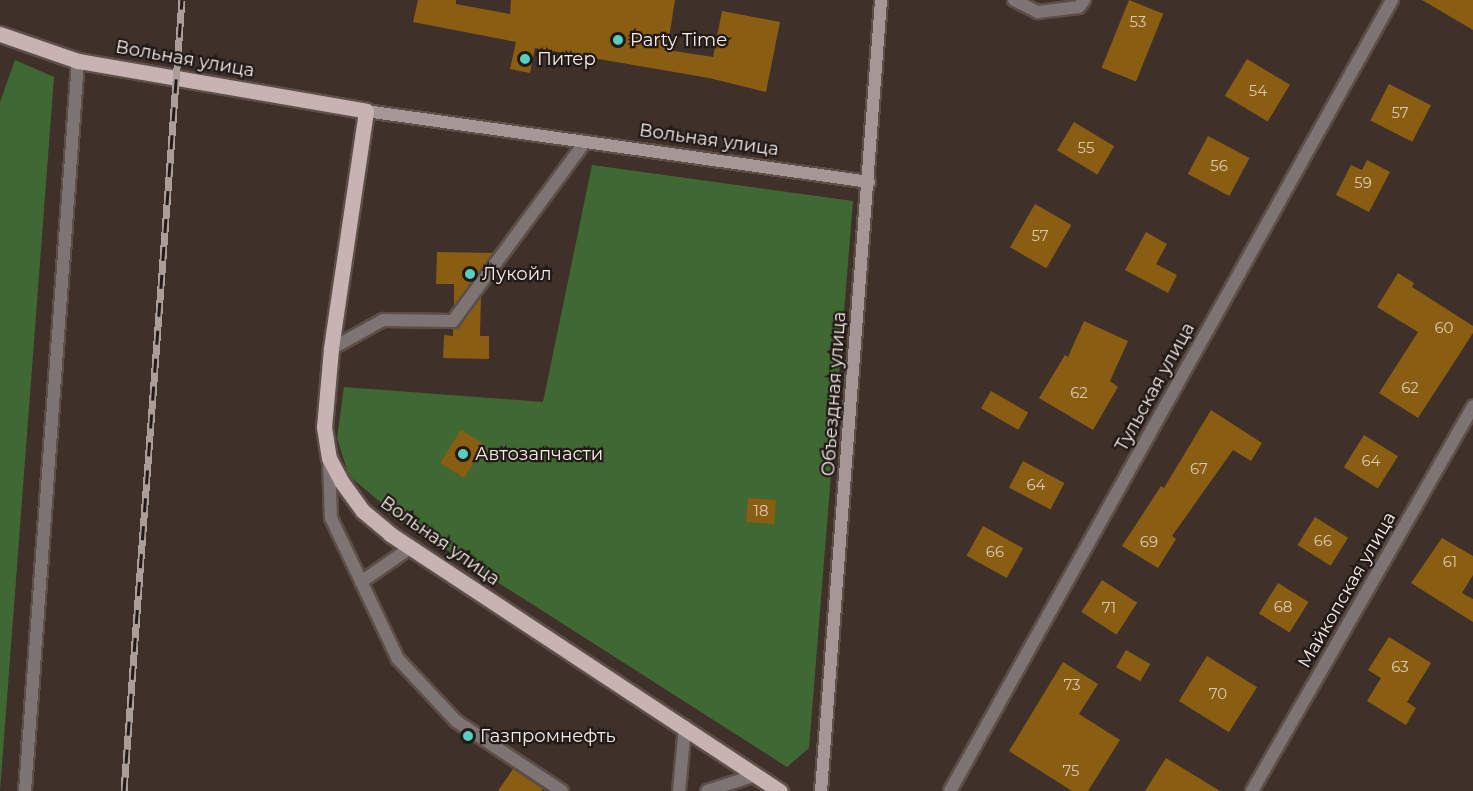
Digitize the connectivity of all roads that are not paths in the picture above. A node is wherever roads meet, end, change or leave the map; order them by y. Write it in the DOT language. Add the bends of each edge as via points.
graph roads {
  1 [pos="881,0"];
  2 [pos="1014,0"];
  3 [pos="1084,0"];
  4 [pos="1392,0"];
  5 [pos="0,34"];
  6 [pos="78,61"];
  7 [pos="366,111"];
  8 [pos="585,142"];
  9 [pos="868,182"];
  10 [pos="331,349"];
  11 [pos="1473,406"];
  12 [pos="329,458"];
  13 [pos="410,548"];
  14 [pos="361,582"];
  15 [pos="685,726"];
  16 [pos="756,775"];
  17 [pos="25,791"];
  18 [pos="562,791"];
  19 [pos="679,791"];
  20 [pos="707,791"];
  21 [pos="780,791"];
  22 [pos="821,791"];
  23 [pos="950,791"];
  24 [pos="1252,791"];
  1 -- 9 [label="street, Объездная улица"];
  2 -- 3 [label="street" via="1038,12 1079,7"];
  4 -- 23 [label="street, Тульская улица"];
  5 -- 6 [label="main road, Вольная улица"];
  6 -- 7 [label="main road, Вольная улица"];
  6 -- 17 [label="street"];
  7 -- 8 [label="street, Вольная улица"];
  7 -- 10 [label="main road, Вольная улица"];
  8 -- 9 [label="street, Вольная улица"];
  8 -- 10 [label="street" via="453,321 383,320"];
  9 -- 22 [label="street, Объездная улица"];
  10 -- 12 [label="main road, Вольная улица" via="324,427"];
  11 -- 24 [label="street, Майкопская улица"];
  12 -- 13 [label="main road, Вольная улица" via="363,511"];
  12 -- 14 [label="street" via="331,518"];
  13 -- 14 [label="street"];
  13 -- 15 [label="main road, Вольная улица"];
  14 -- 18 [label="street" via="398,659 456,722"];
  15 -- 16 [label="main road, Вольная улица"];
  15 -- 19 [label="street"];
  16 -- 20 [label="street"];
  16 -- 21 [label="main road, Вольная улица"];
}
